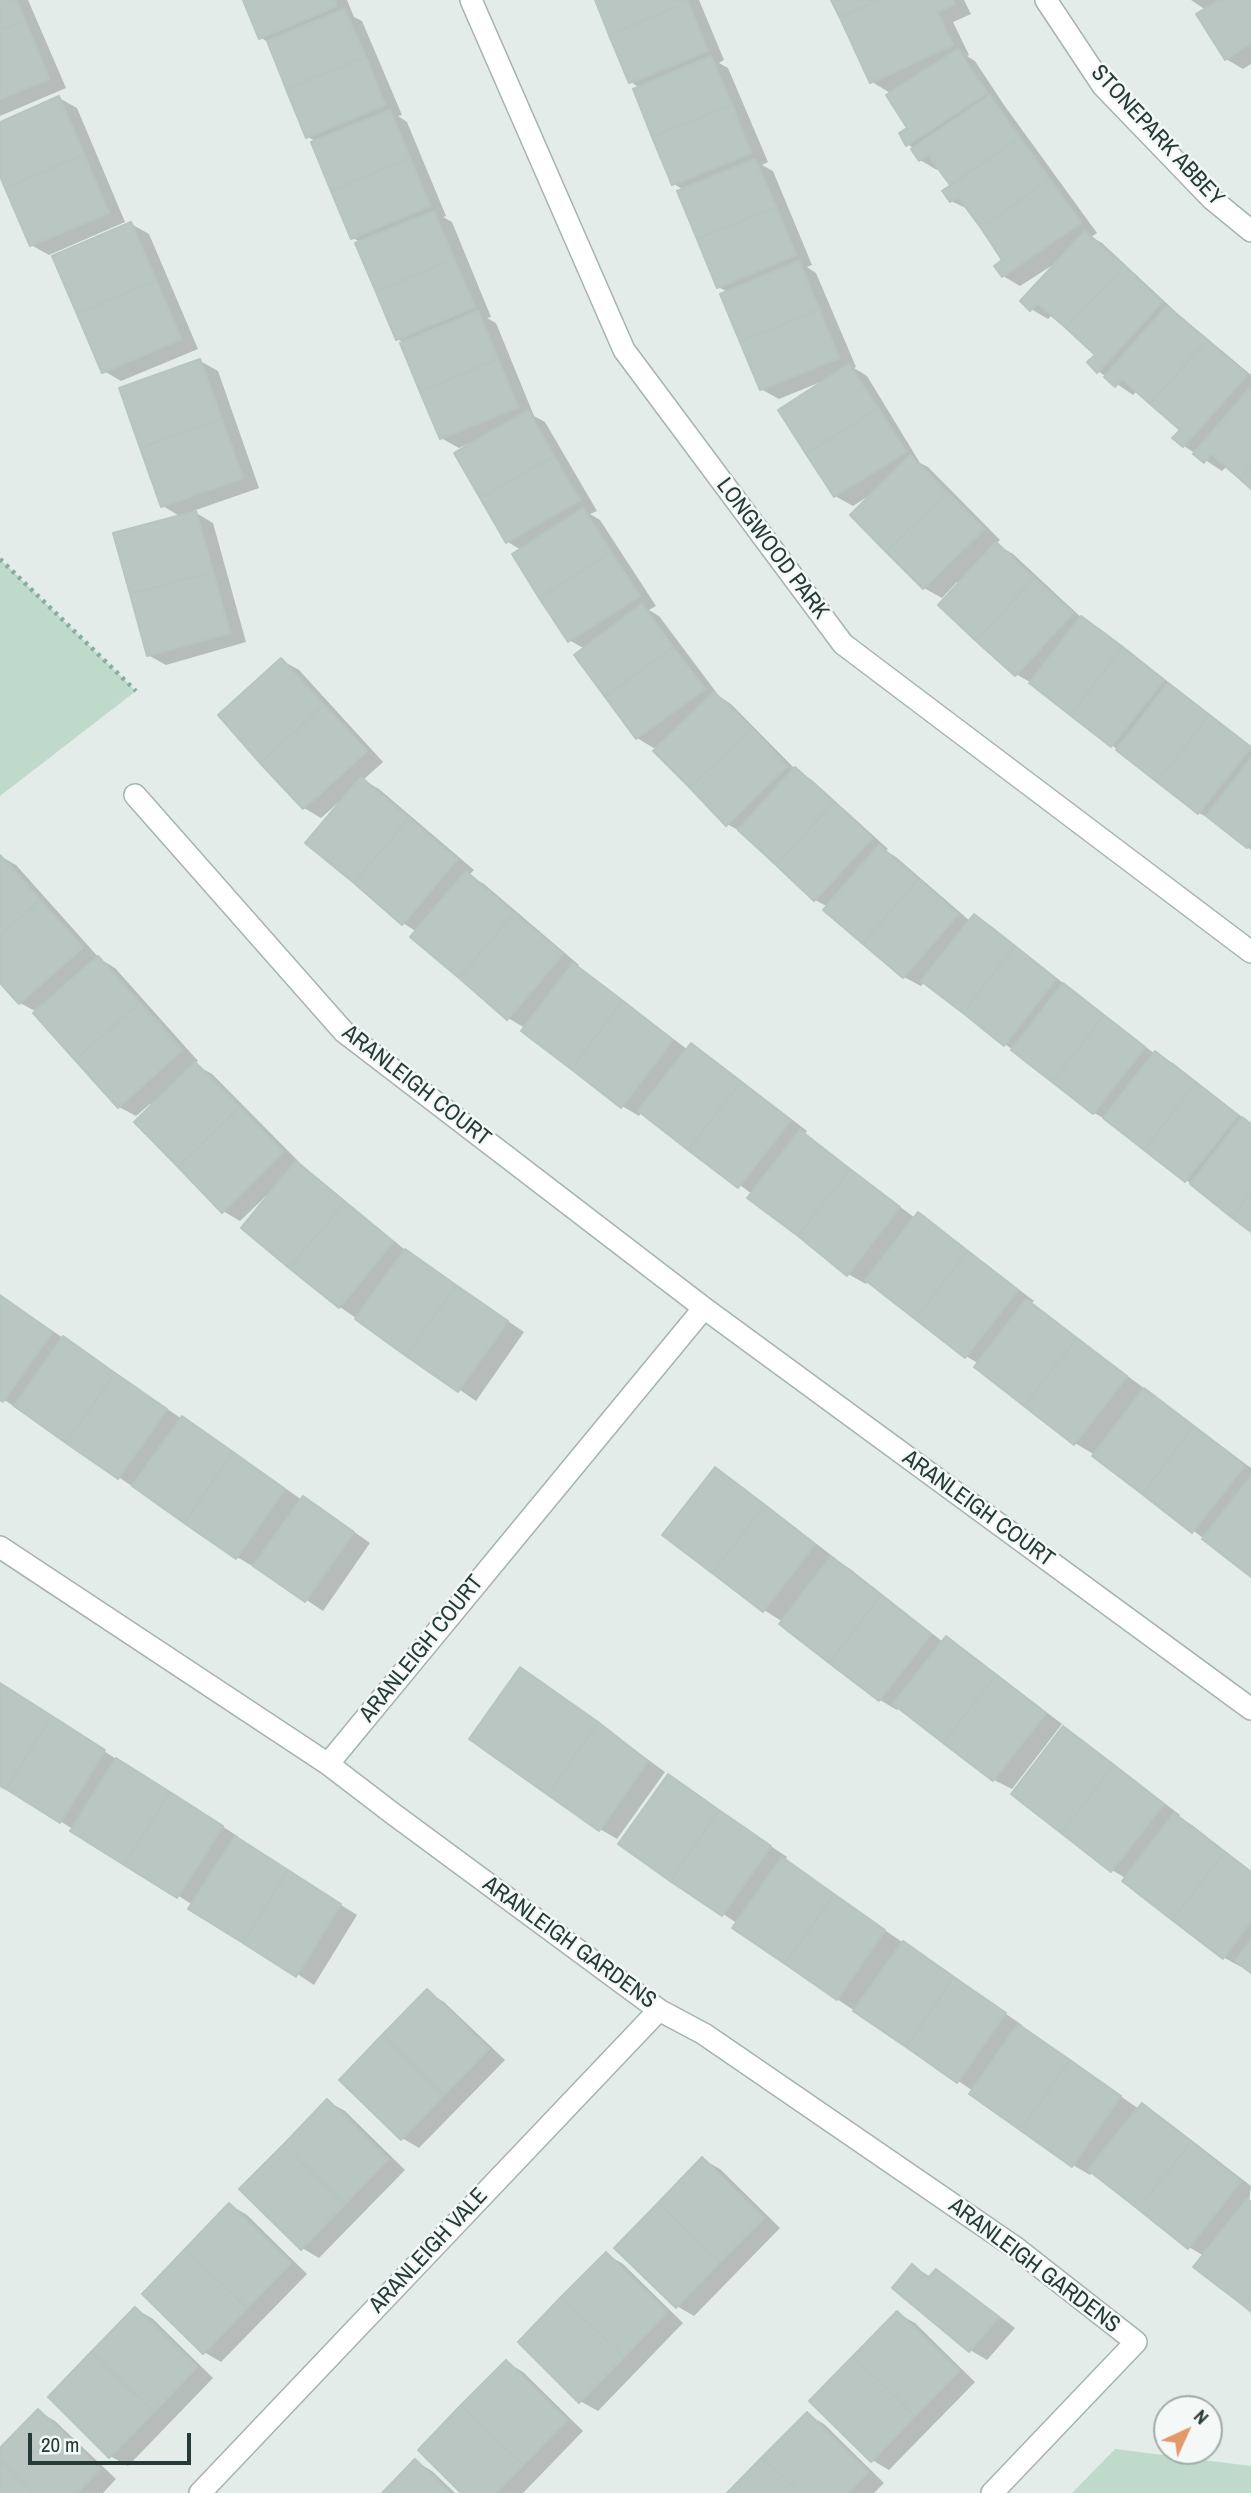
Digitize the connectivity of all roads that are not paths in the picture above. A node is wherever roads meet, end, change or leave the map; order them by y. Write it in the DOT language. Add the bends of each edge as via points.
graph roads {
  1 [pos="471,0"];
  2 [pos="1046,0"];
  3 [pos="1251,231"];
  4 [pos="135,795"];
  5 [pos="1251,952"];
  6 [pos="704,1308"];
  7 [pos="0,1547"];
  8 [pos="1251,1709"];
  9 [pos="328,1764"];
  10 [pos="659,2010"];
  11 [pos="200,2493"];
  12 [pos="992,2493"];
  1 -- 5 [label="street, LONGWOOD PARK" via="624,350 843,644"];
  2 -- 3 [label="street, STONEPARK ABBEY" via="1103,86 1212,199"];
  4 -- 6 [label="street, ARANLEIGH COURT" via="344,1032"];
  6 -- 8 [label="street, ARANLEIGH COURT"];
  6 -- 9 [label="street, ARANLEIGH COURT"];
  7 -- 9 [label="street, ARANLEIGH GARDENS"];
  9 -- 10 [label="street, ARANLEIGH GARDENS"];
  10 -- 11 [label="street, ARANLEIGH VALE"];
  10 -- 12 [label="street, ARANLEIGH GARDENS" via="704,2034 1016,2248 1136,2342"];
}
